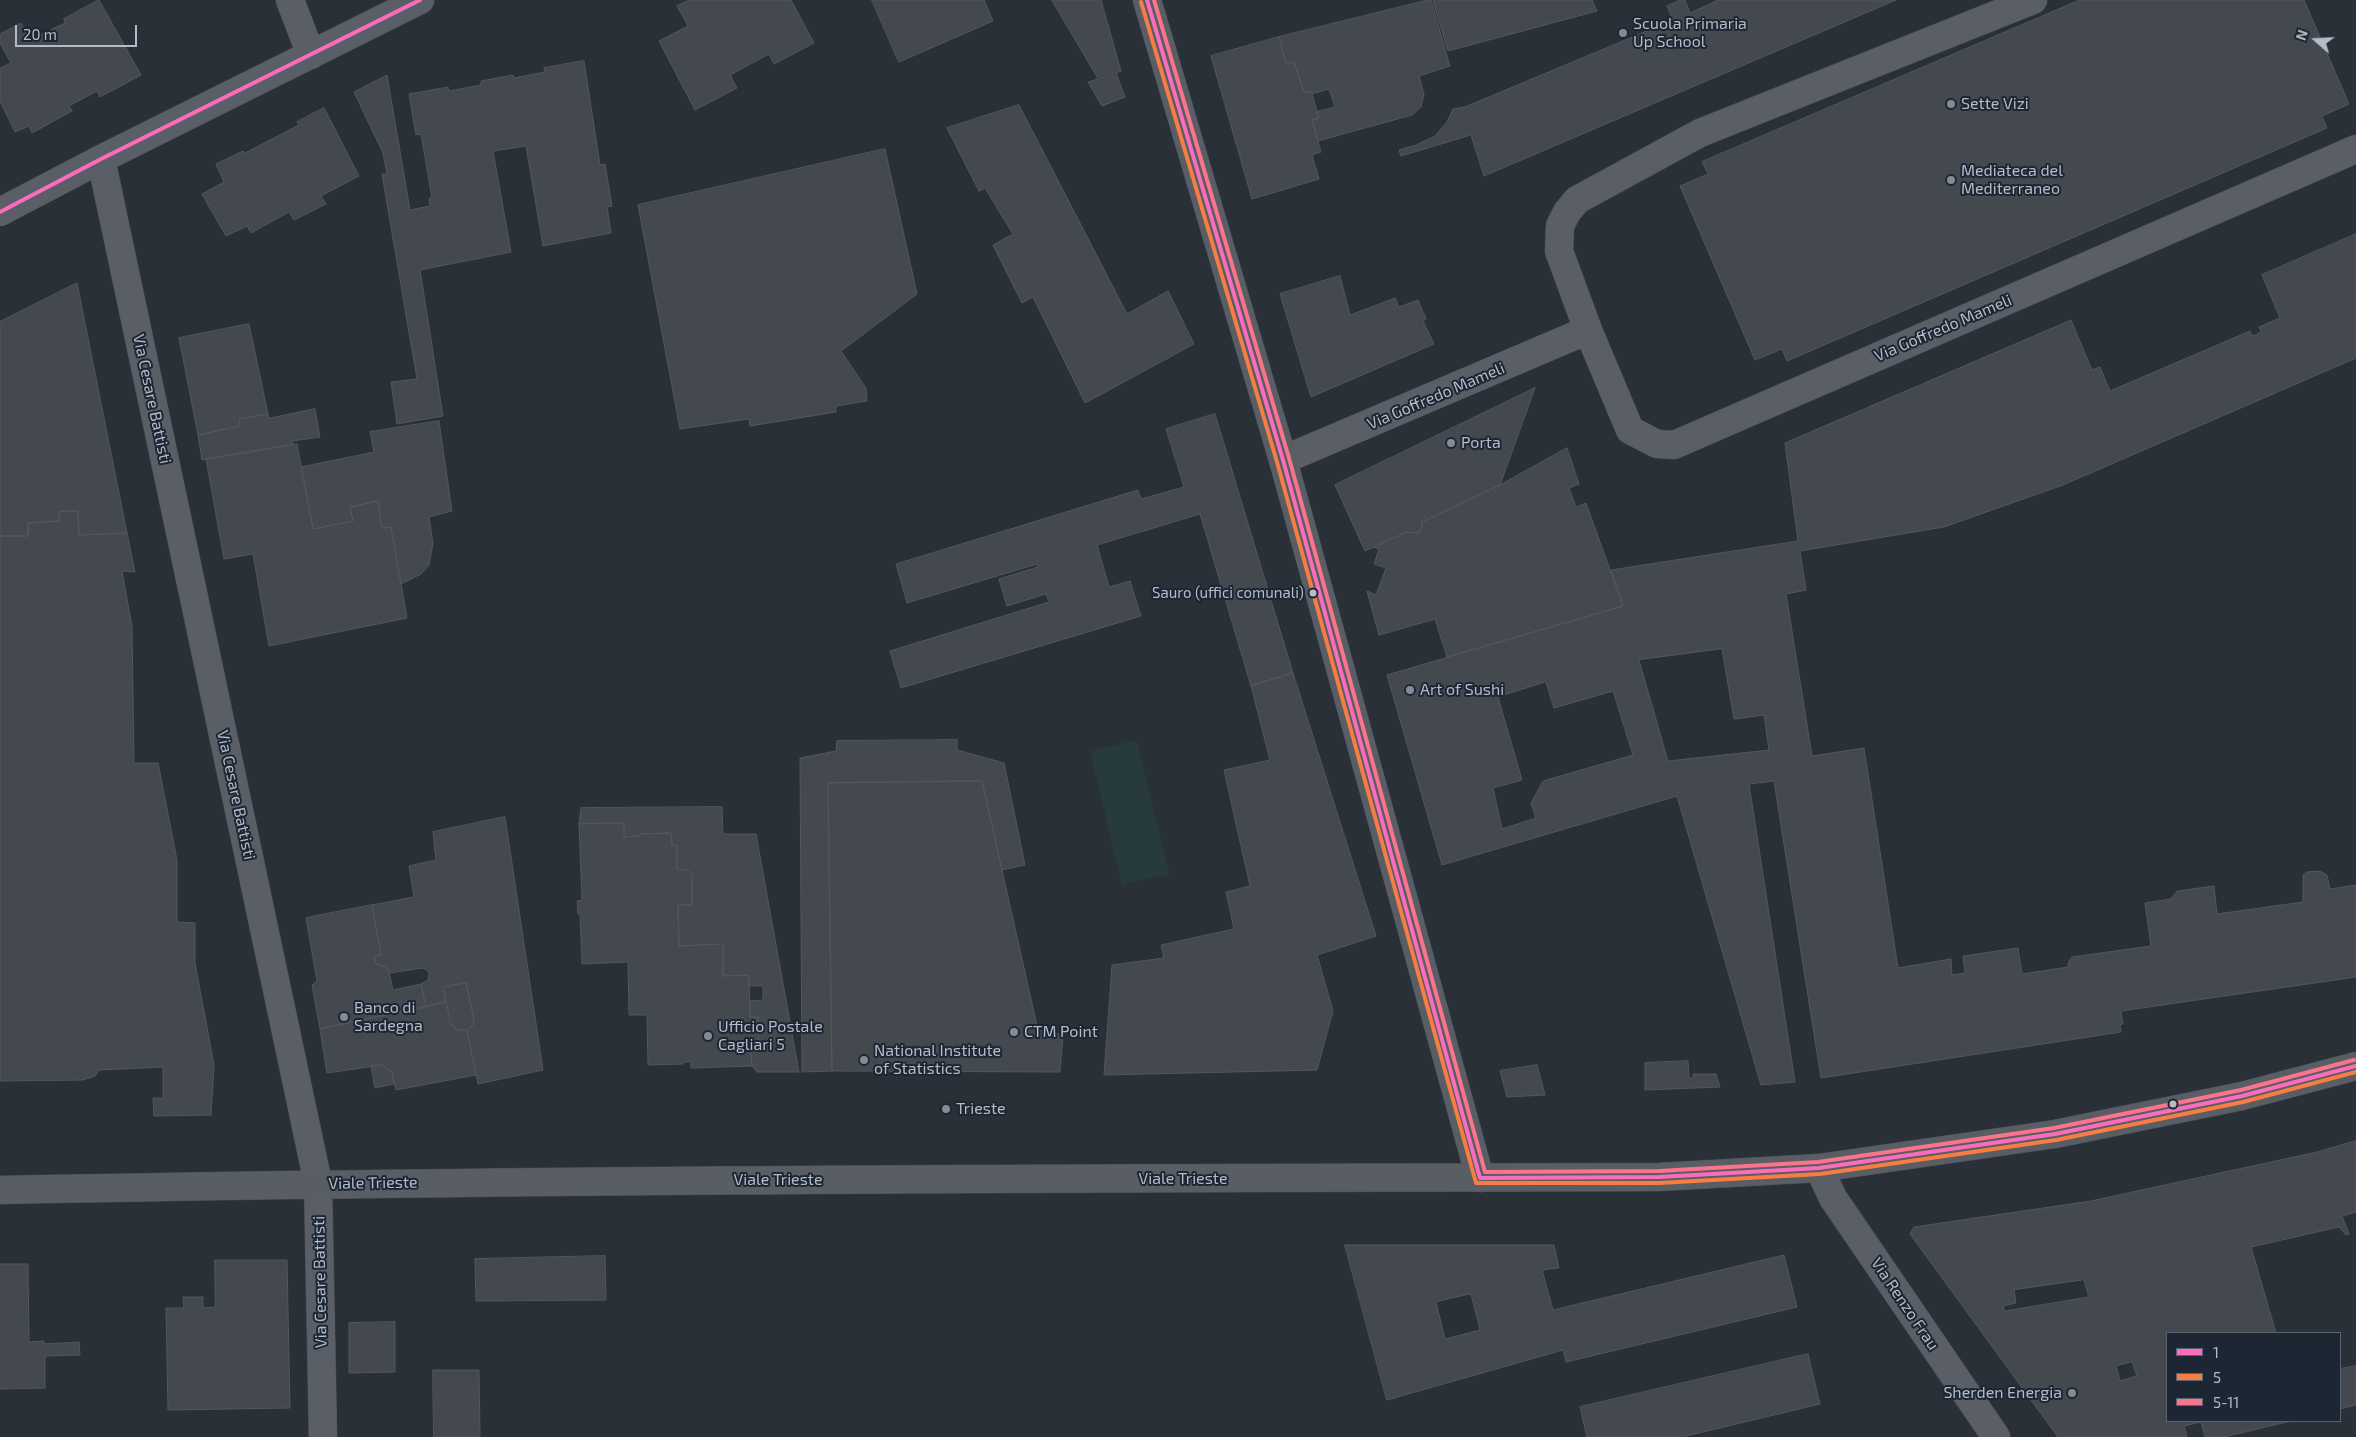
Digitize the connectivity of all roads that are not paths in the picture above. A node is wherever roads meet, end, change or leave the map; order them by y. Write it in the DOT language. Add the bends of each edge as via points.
graph roads {
  1 [pos="290,0"];
  2 [pos="420,0"];
  3 [pos="1147,0"];
  4 [pos="2033,0"];
  5 [pos="311,55"];
  6 [pos="2356,149"];
  7 [pos="101,159"];
  8 [pos="0,212"];
  9 [pos="1588,330"];
  10 [pos="1282,460"];
  11 [pos="2356,1066"];
  12 [pos="1819,1168"];
  13 [pos="1480,1178"];
  14 [pos="318,1183"];
  15 [pos="0,1190"];
  16 [pos="323,1437"];
  17 [pos="1996,1437"];
  1 -- 5 [label="street"];
  2 -- 5 [label="street"];
  3 -- 10 [label="main road"];
  4 -- 9 [label="street, Via Goffredo Mameli" via="1700,132 1577,200 1560,226 1559,251"];
  5 -- 7 [label="street"];
  6 -- 9 [label="street, Via Goffredo Mameli" via="1674,445 1657,444 1630,430"];
  7 -- 8 [label="street"];
  7 -- 14 [label="street, Via Cesare Battisti"];
  9 -- 10 [label="street, Via Goffredo Mameli"];
  10 -- 13 [label="main road"];
  11 -- 12 [label="main road, Viale Trieste" via="2242,1096 2055,1134"];
  12 -- 13 [label="main road, Viale Trieste" via="1659,1177"];
  12 -- 17 [label="street, Via Renzo Frau" via="1833,1198"];
  13 -- 14 [label="main road, Viale Trieste"];
  14 -- 15 [label="main road, Viale Trieste"];
  14 -- 16 [label="street, Via Cesare Battisti"];
}
